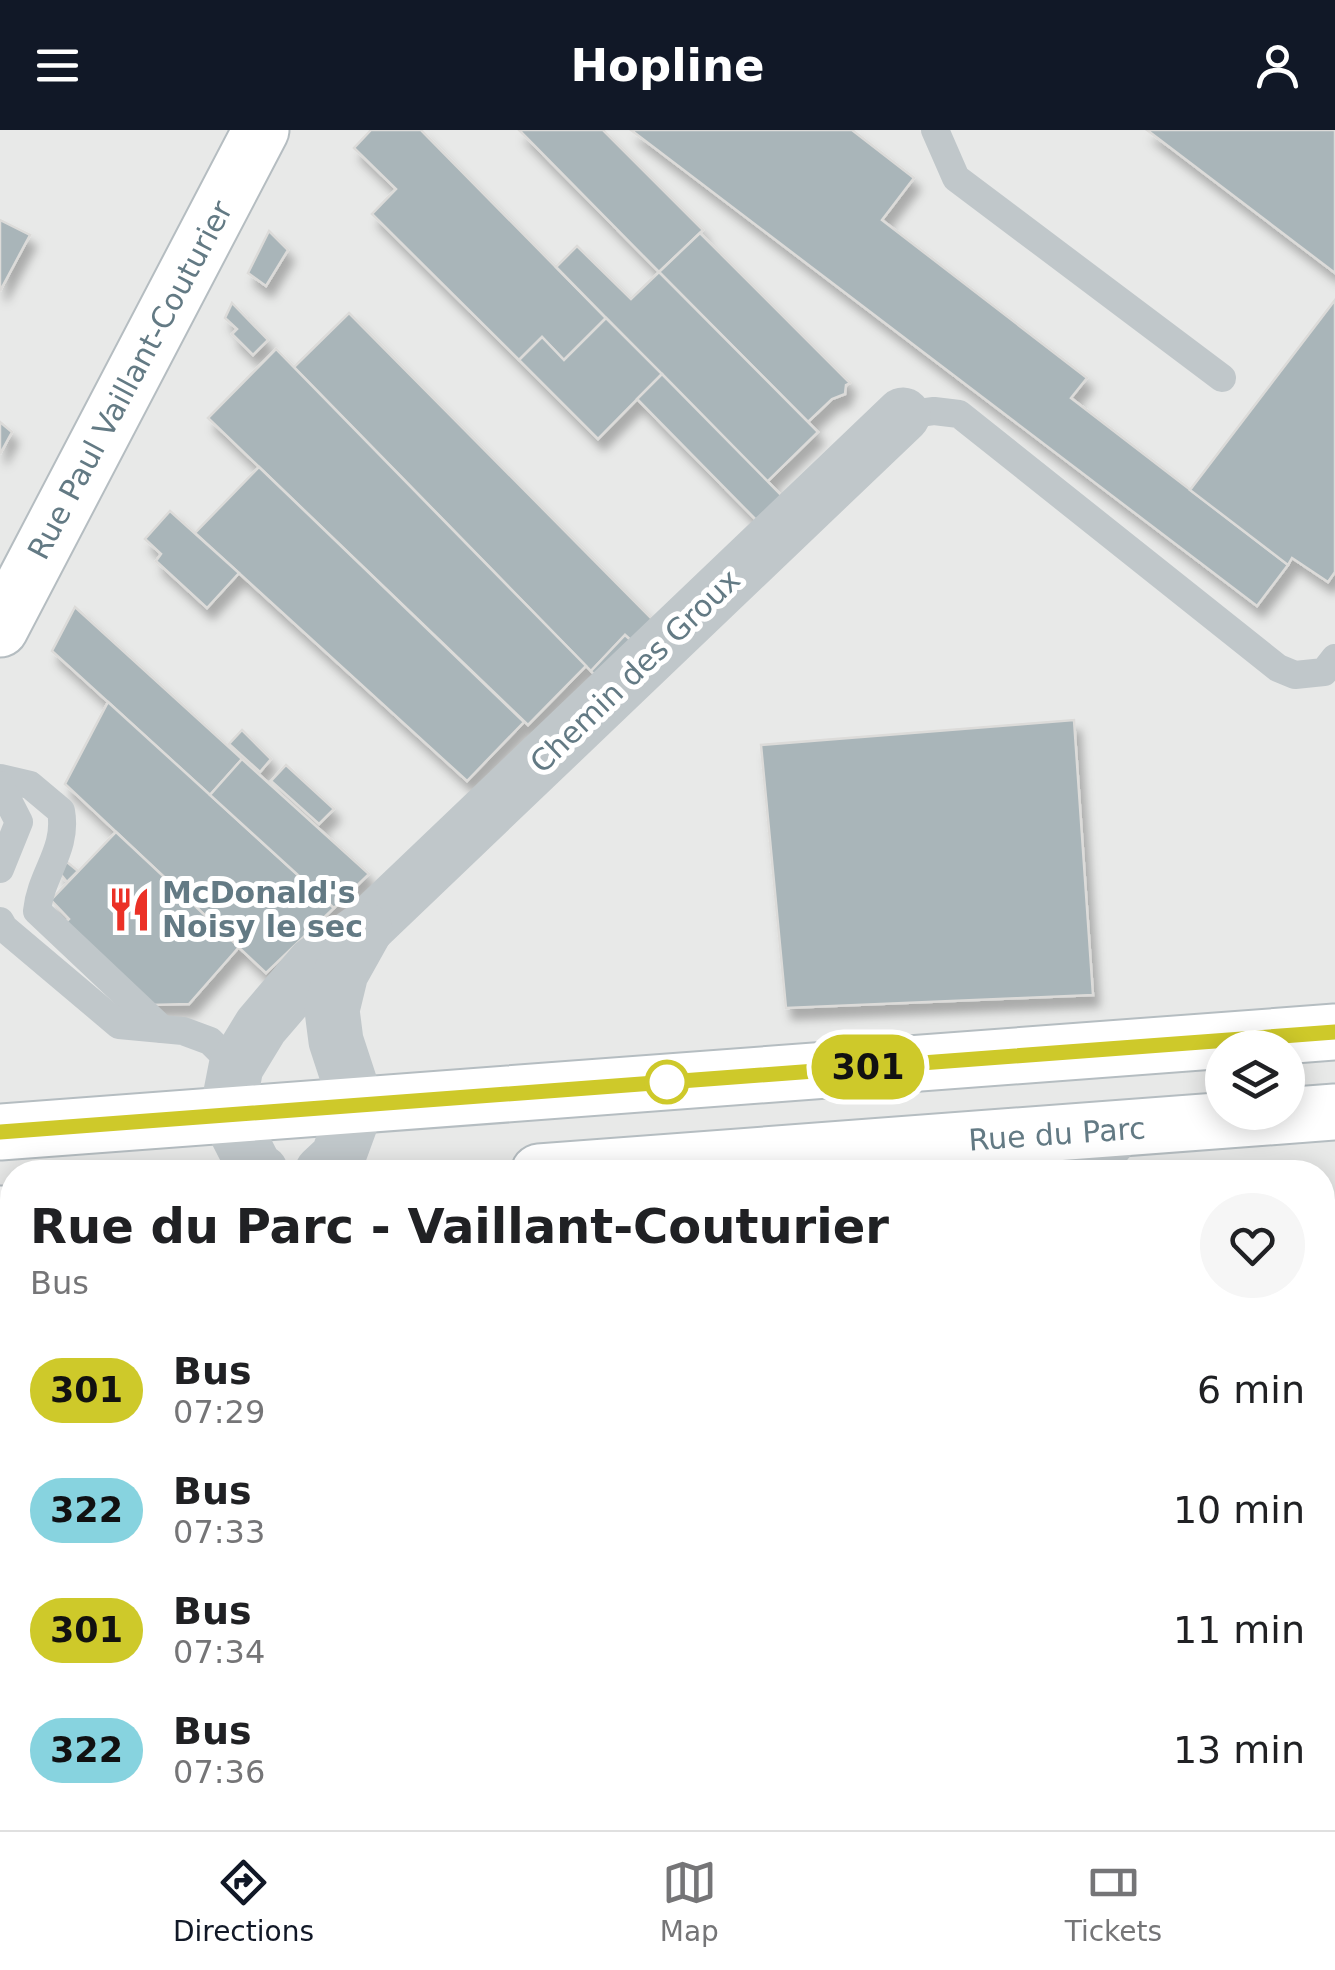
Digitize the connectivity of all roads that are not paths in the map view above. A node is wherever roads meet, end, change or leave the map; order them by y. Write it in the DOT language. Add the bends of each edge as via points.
graph roads {
  1 [pos="260,130"];
  2 [pos="935,130"];
  3 [pos="1222,378"];
  4 [pos="903,415"];
  5 [pos="0,630"];
  6 [pos="1335,658"];
  7 [pos="0,778"];
  8 [pos="0,786"];
  9 [pos="0,870"];
  10 [pos="0,921"];
  11 [pos="367,927"];
  12 [pos="162,1029"];
  13 [pos="1335,1032"];
  14 [pos="336,1041"];
  15 [pos="241,1069"];
  16 [pos="356,1105"];
  17 [pos="1335,1112"];
  18 [pos="1117,1129"];
  19 [pos="0,1132"];
  20 [pos="904,1145"];
  21 [pos="255,1160"];
  22 [pos="335,1160"];
  23 [pos="701,1160"];
  24 [pos="944,1160"];
  25 [pos="1092,1160"];
  1 -- 5 [label="main road, Rue Paul Vaillant-Couturier"];
  2 -- 3 [label="lane" via="956,178"];
  4 -- 6 [label="lane" via="959,414 1278,668 1295,675 1324,672"];
  4 -- 11 [label="street, Chemin des Groux"];
  7 -- 12 [label="lane" via="30,785 61,810 65,831 37,911"];
  8 -- 9 [label="lane" via="19,822"];
  10 -- 12 [label="lane" via="119,1025"];
  11 -- 14 [label="street, Chemin des Groux" via="341,973 332,1010"];
  11 -- 15 [label="street, Chemin des Groux" via="314,964"];
  12 -- 15 [label="lane" via="210,1041"];
  13 -- 16 [label="main road"];
  14 -- 15 [label="street" via="314,1020 293,1016"];
  14 -- 16 [label="street, Chemin des Groux"];
  15 -- 16 [label="main road"];
  15 -- 19 [label="main road"];
  15 -- 21 [label="street"];
  16 -- 22 [label="street"];
  17 -- 18 [label="main road, Rue du Parc"];
  18 -- 20 [label="main road, Rue du Parc"];
  18 -- 25 [label="street"];
  20 -- 23 [label="main road, Rue du Parc"];
  20 -- 24 [label="street"];
}
